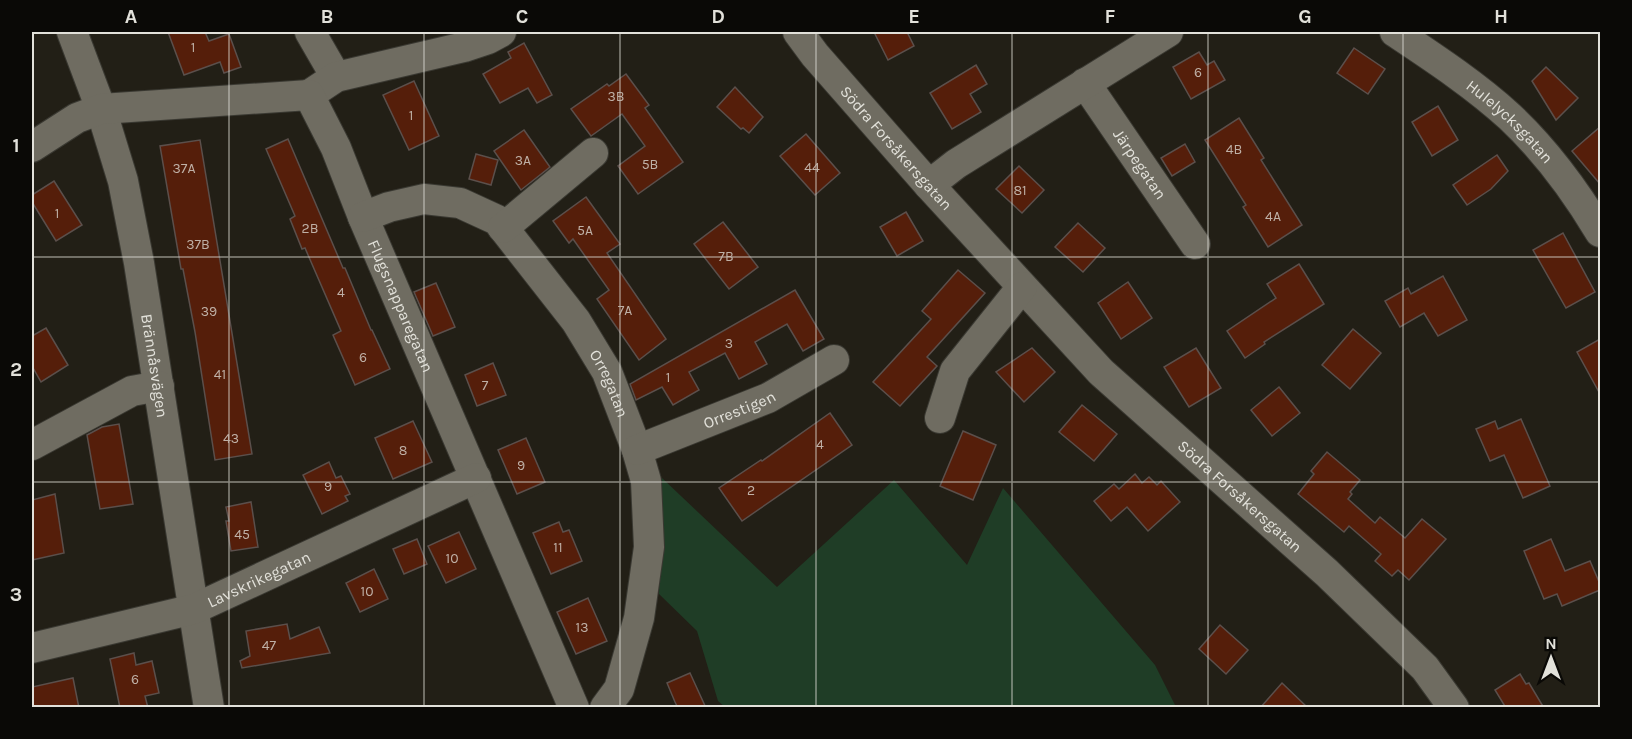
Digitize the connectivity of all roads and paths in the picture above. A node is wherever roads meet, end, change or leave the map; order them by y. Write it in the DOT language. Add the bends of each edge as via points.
graph roads {
  1 [pos="72,32"];
  2 [pos="310,32"];
  3 [pos="501,32"];
  4 [pos="798,32"];
  5 [pos="1168,32"];
  6 [pos="1395,32"];
  7 [pos="336,77"];
  8 [pos="1085,83"];
  9 [pos="309,95"];
  10 [pos="101,109"];
  11 [pos="32,147"];
  12 [pos="593,153"];
  13 [pos="929,185"];
  14 [pos="363,217"];
  15 [pos="503,228"];
  16 [pos="1600,232"];
  17 [pos="1195,244"];
  18 [pos="1022,287"];
  19 [pos="834,360"];
  20 [pos="159,386"];
  21 [pos="940,418"];
  22 [pos="32,445"];
  23 [pos="637,450"];
  24 [pos="476,478"];
  25 [pos="194,609"];
  26 [pos="32,648"];
  27 [pos="209,708"];
  28 [pos="574,708"];
  29 [pos="605,708"];
  30 [pos="1454,708"];
  1 -- 10 [label="street, Brännåsvägen"];
  2 -- 7 [label="street"];
  3 -- 7 [label="street" via="464,47"];
  4 -- 13 [label="street, Södra Forsåkersgatan"];
  5 -- 8 [label="street"];
  6 -- 16 [label="street, Hulelycksgatan" via="1510,117 1562,175"];
  7 -- 9 [label="street"];
  8 -- 13 [label="street"];
  8 -- 17 [label="street, Järpegatan"];
  9 -- 10 [label="street"];
  9 -- 14 [label="street, Flugsnapparegatan" via="336,148"];
  10 -- 11 [label="street" via="77,118"];
  10 -- 20 [label="street, Brännåsvägen" via="123,181"];
  12 -- 15 [label="street"];
  13 -- 18 [label="street, Södra Forsåkersgatan"];
  14 -- 15 [label="street, Orregatan" via="424,199 460,203 497,220"];
  14 -- 24 [label="street, Flugsnapparegatan"];
  15 -- 23 [label="street, Orregatan" via="576,321 607,372"];
  18 -- 21 [label="street" via="955,371"];
  18 -- 30 [label="street, Södra Forsåkersgatan" via="1101,372 1327,573 1417,660"];
  19 -- 23 [label="street, Orrestigen" via="768,398"];
  20 -- 22 [label="street" via="132,391"];
  20 -- 25 [label="street, Brännåsvägen"];
  23 -- 29 [label="street, Orregatan" via="646,481 649,547 639,618 619,689"];
  24 -- 25 [label="street, Lavskrikegatan"];
  24 -- 28 [label="street, Flugsnapparegatan"];
  25 -- 26 [label="street, Lavskrikegatan"];
  25 -- 27 [label="street, Brännåsvägen"];
}
